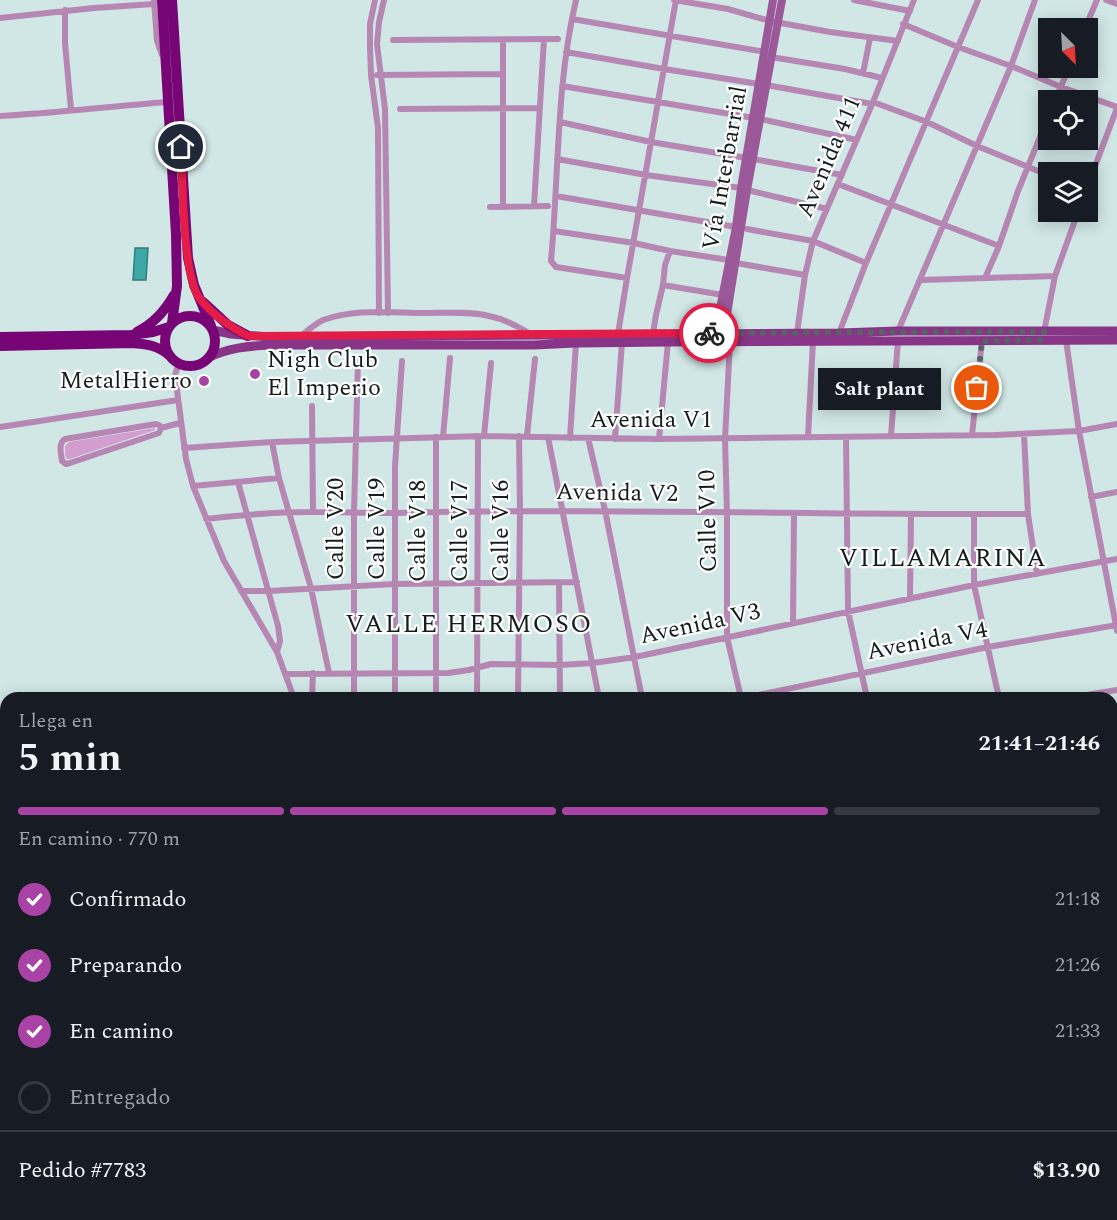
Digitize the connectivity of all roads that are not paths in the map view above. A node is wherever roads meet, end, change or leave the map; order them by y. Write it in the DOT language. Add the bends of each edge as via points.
graph roads {
  1 [pos="172,0"];
  2 [pos="177,0"];
  3 [pos="375,0"];
  4 [pos="384,0"];
  5 [pos="576,0"];
  6 [pos="675,0"];
  7 [pos="773,0"];
  8 [pos="782,0"];
  9 [pos="854,0"];
  10 [pos="914,0"];
  11 [pos="978,0"];
  12 [pos="1035,0"];
  13 [pos="1097,0"];
  14 [pos="1106,0"];
  15 [pos="157,1"];
  16 [pos="1117,4"];
  17 [pos="65,10"];
  18 [pos="910,11"];
  19 [pos="0,18"];
  20 [pos="1089,18"];
  21 [pos="572,19"];
  22 [pos="774,21"];
  23 [pos="903,24"];
  24 [pos="670,35"];
  25 [pos="870,38"];
  26 [pos="543,39"];
  27 [pos="558,39"];
  28 [pos="393,40"];
  29 [pos="503,40"];
  30 [pos="898,41"];
  31 [pos="958,47"];
  32 [pos="566,52"];
  33 [pos="768,55"];
  34 [pos="171,65"];
  35 [pos="1011,66"];
  36 [pos="664,69"];
  37 [pos="863,73"];
  38 [pos="502,74"];
  39 [pos="371,75"];
  40 [pos="380,75"];
  41 [pos="882,78"];
  42 [pos="1064,78"];
  43 [pos="762,85"];
  44 [pos="562,86"];
  45 [pos="1060,87"];
  46 [pos="1059,90"];
  47 [pos="168,102"];
  48 [pos="659,103"];
  49 [pos="872,103"];
  50 [pos="502,108"];
  51 [pos="540,108"];
  52 [pos="1117,108"];
  53 [pos="400,109"];
  54 [pos="71,110"];
  55 [pos="0,116"];
  56 [pos="756,119"];
  57 [pos="560,122"];
  58 [pos="927,122"];
  59 [pos="857,140"];
  60 [pos="651,142"];
  61 [pos="1038,143"];
  62 [pos="977,146"];
  63 [pos="557,159"];
  64 [pos="750,159"];
  65 [pos="1097,162"];
  66 [pos="1029,166"];
  67 [pos="177,168"];
  68 [pos="1038,170"];
  69 [pos="646,175"];
  70 [pos="842,175"];
  71 [pos="838,184"];
  72 [pos="744,189"];
  73 [pos="556,196"];
  74 [pos="891,204"];
  75 [pos="503,206"];
  76 [pos="534,206"];
  77 [pos="548,206"];
  78 [pos="490,207"];
  79 [pos="827,208"];
  80 [pos="640,210"];
  81 [pos="1074,222"];
  82 [pos="944,225"];
  83 [pos="736,226"];
  84 [pos="747,229"];
  85 [pos="554,231"];
  86 [pos="813,241"];
  87 [pos="633,243"];
  88 [pos="999,246"];
  89 [pos="670,251"];
  90 [pos="732,261"];
  91 [pos="866,263"];
  92 [pos="805,275"];
  93 [pos="1055,276"];
  94 [pos="627,278"];
  95 [pos="985,278"];
  96 [pos="921,280"];
  97 [pos="663,285"];
  98 [pos="176,292"];
  99 [pos="723,296"];
  100 [pos="199,297"];
  101 [pos="379,313"];
  102 [pos="388,313"];
  103 [pos="170,325"];
  104 [pos="212,328"];
  105 [pos="1117,331"];
  106 [pos="653,333"];
  107 [pos="797,333"];
  108 [pos="839,333"];
  109 [pos="131,335"];
  110 [pos="532,335"];
  111 [pos="898,335"];
  112 [pos="248,336"];
  113 [pos="301,336"];
  114 [pos="1043,336"];
  115 [pos="0,337"];
  116 [pos="620,338"];
  117 [pos="721,338"];
  118 [pos="1066,340"];
  119 [pos="1117,340"];
  120 [pos="813,341"];
  121 [pos="982,341"];
  122 [pos="668,342"];
  123 [pos="576,343"];
  124 [pos="0,346"];
  125 [pos="170,356"];
  126 [pos="208,358"];
  127 [pos="450,358"];
  128 [pos="535,359"];
  129 [pos="358,360"];
  130 [pos="402,361"];
  131 [pos="179,363"];
  132 [pos="491,363"];
  133 [pos="178,400"];
  134 [pos="312,406"];
  135 [pos="180,423"];
  136 [pos="1117,424"];
  137 [pos="0,427"];
  138 [pos="161,428"];
  139 [pos="1079,431"];
  140 [pos="1024,434"];
  141 [pos="972,435"];
  142 [pos="481,436"];
  143 [pos="519,436"];
  144 [pos="526,436"];
  145 [pos="891,436"];
  146 [pos="440,437"];
  147 [pos="548,437"];
  148 [pos="808,437"];
  149 [pos="846,437"];
  150 [pos="570,438"];
  151 [pos="588,438"];
  152 [pos="397,439"];
  153 [pos="615,439"];
  154 [pos="659,439"];
  155 [pos="725,439"];
  156 [pos="312,441"];
  157 [pos="354,441"];
  158 [pos="272,442"];
  159 [pos="184,448"];
  160 [pos="279,478"];
  161 [pos="238,482"];
  162 [pos="193,486"];
  163 [pos="1117,492"];
  164 [pos="1091,497"];
  165 [pos="520,510"];
  166 [pos="562,510"];
  167 [pos="605,510"];
  168 [pos="478,511"];
  169 [pos="290,512"];
  170 [pos="313,512"];
  171 [pos="436,512"];
  172 [pos="354,513"];
  173 [pos="395,513"];
  174 [pos="727,513"];
  175 [pos="794,513"];
  176 [pos="848,513"];
  177 [pos="247,514"];
  178 [pos="911,514"];
  179 [pos="974,514"];
  180 [pos="1028,514"];
  181 [pos="206,519"];
  182 [pos="1117,559"];
  183 [pos="1104,562"];
  184 [pos="1037,574"];
  185 [pos="577,582"];
  186 [pos="519,583"];
  187 [pos="559,583"];
  188 [pos="395,584"];
  189 [pos="436,584"];
  190 [pos="478,584"];
  191 [pos="354,585"];
  192 [pos="974,585"];
  193 [pos="311,588"];
  194 [pos="241,591"];
  195 [pos="269,591"];
  196 [pos="910,598"];
  197 [pos="848,611"];
  198 [pos="793,623"];
  199 [pos="1117,627"];
  200 [pos="727,637"];
  201 [pos="988,647"];
  202 [pos="277,652"];
  203 [pos="635,657"];
  204 [pos="593,663"];
  205 [pos="518,664"];
  206 [pos="561,665"];
  207 [pos="478,668"];
  208 [pos="862,672"];
  209 [pos="313,673"];
  210 [pos="329,673"];
  211 [pos="354,673"];
  212 [pos="395,673"];
  213 [pos="436,673"];
  214 [pos="285,674"];
  215 [pos="290,692"];
  216 [pos="312,692"];
  217 [pos="354,692"];
  218 [pos="395,692"];
  219 [pos="436,692"];
  220 [pos="477,692"];
  221 [pos="518,692"];
  222 [pos="560,692"];
  223 [pos="598,692"];
  224 [pos="641,692"];
  225 [pos="741,692"];
  226 [pos="770,692"];
  227 [pos="866,692"];
  228 [pos="998,692"];
  1 -- 34 [label="highway"];
  2 -- 34 [label="street"];
  3 -- 39 [label="street" via="370,36"];
  4 -- 40 [label="street" via="377,44"];
  5 -- 21 [label="street"];
  6 -- 22 [label="street"];
  6 -- 24 [label="street"];
  7 -- 22 [label="main road, Vía Interbarrial"];
  8 -- 22 [label="main road, Vía Interbarrial"];
  9 -- 18 [label="street"];
  10 -- 18 [label="street, Avenida 411"];
  11 -- 31 [label="street"];
  12 -- 35 [label="street"];
  13 -- 20 [label="street"];
  14 -- 16 [label="street"];
  15 -- 17 [label="street"];
  15 -- 34 [label="highway"];
  17 -- 19 [label="street"];
  17 -- 54 [label="street"];
  18 -- 23 [label="street, Avenida 411"];
  21 -- 24 [label="street"];
  21 -- 32 [label="street"];
  22 -- 25 [label="street"];
  22 -- 33 [label="main road, Vía Interbarrial"];
  23 -- 30 [label="street, Avenida 411"];
  23 -- 31 [label="street"];
  24 -- 33 [label="street"];
  24 -- 36 [label="street"];
  25 -- 30 [label="street"];
  25 -- 37 [label="street"];
  26 -- 27 [label="street"];
  26 -- 29 [label="street"];
  26 -- 51 [label="street"];
  28 -- 29 [label="street"];
  29 -- 38 [label="street"];
  30 -- 41 [label="street, Avenida 411"];
  31 -- 35 [label="street"];
  31 -- 58 [label="street"];
  32 -- 36 [label="street"];
  32 -- 44 [label="street"];
  33 -- 37 [label="street"];
  33 -- 43 [label="main road, Vía Interbarrial"];
  34 -- 47 [label="highway"];
  34 -- 67 [label="highway"];
  35 -- 45 [label="street"];
  35 -- 62 [label="street"];
  36 -- 43 [label="street"];
  36 -- 48 [label="street"];
  37 -- 41 [label="street"];
  38 -- 40 [label="street"];
  38 -- 50 [label="street"];
  39 -- 40 [label="street"];
  39 -- 101 [label="street" via="378,128"];
  40 -- 102 [label="street" via="386,118"];
  41 -- 49 [label="street, Avenida 411"];
  42 -- 45 [label="street"];
  43 -- 49 [label="street"];
  43 -- 56 [label="main road, Vía Interbarrial"];
  44 -- 48 [label="street"];
  44 -- 57 [label="street"];
  45 -- 46 [label="street"];
  45 -- 52 [label="street"];
  47 -- 54 [label="street"];
  47 -- 67 [label="highway"];
  48 -- 56 [label="street"];
  48 -- 60 [label="street"];
  49 -- 58 [label="street"];
  49 -- 59 [label="street, Avenida 411"];
  50 -- 51 [label="street"];
  50 -- 53 [label="street"];
  50 -- 75 [label="street"];
  51 -- 76 [label="street"];
  52 -- 65 [label="street"];
  54 -- 55 [label="street"];
  56 -- 59 [label="street"];
  56 -- 64 [label="main road, Vía Interbarrial"];
  57 -- 60 [label="street"];
  57 -- 63 [label="street"];
  58 -- 62 [label="street"];
  58 -- 74 [label="street"];
  59 -- 70 [label="street, Avenida 411"];
  60 -- 64 [label="street"];
  60 -- 69 [label="street"];
  61 -- 66 [label="street"];
  62 -- 66 [label="street"];
  62 -- 82 [label="street"];
  63 -- 69 [label="street"];
  63 -- 73 [label="street"];
  64 -- 70 [label="street"];
  64 -- 72 [label="main road, Vía Interbarrial"];
  66 -- 68 [label="street"];
  66 -- 88 [label="street"];
  67 -- 98 [label="highway"];
  67 -- 100 [label="highway" via="190,273"];
  69 -- 72 [label="street"];
  69 -- 80 [label="street"];
  70 -- 71 [label="street, Avenida 411"];
  71 -- 74 [label="street"];
  71 -- 79 [label="street, Avenida 411"];
  72 -- 79 [label="street"];
  72 -- 83 [label="main road, Vía Interbarrial"];
  72 -- 90 [label="main road, Vía Interbarrial"];
  73 -- 80 [label="street"];
  73 -- 85 [label="street"];
  74 -- 82 [label="street"];
  74 -- 91 [label="street"];
  75 -- 76 [label="street"];
  75 -- 78 [label="street"];
  76 -- 77 [label="street"];
  79 -- 86 [label="street, Avenida 411"];
  80 -- 83 [label="street"];
  80 -- 87 [label="street"];
  81 -- 93 [label="street"];
  82 -- 88 [label="street"];
  82 -- 96 [label="street"];
  83 -- 90 [label="main road, Vía Interbarrial"];
  84 -- 86 [label="street"];
  85 -- 87 [label="street"];
  85 -- 94 [label="street" via="552,261 556,267"];
  86 -- 91 [label="street"];
  86 -- 92 [label="street, Avenida 411"];
  87 -- 89 [label="street"];
  87 -- 94 [label="street"];
  88 -- 95 [label="street"];
  89 -- 90 [label="street"];
  89 -- 97 [label="street" via="664,265"];
  90 -- 92 [label="street"];
  90 -- 99 [label="main road, Vía Interbarrial"];
  90 -- 117 [label="main road, Vía Interbarrial"];
  91 -- 108 [label="street"];
  92 -- 107 [label="street, Avenida 411"];
  93 -- 95 [label="street"];
  93 -- 114 [label="street"];
  94 -- 116 [label="street"];
  95 -- 96 [label="street"];
  96 -- 111 [label="street"];
  97 -- 99 [label="street"];
  97 -- 106 [label="street"];
  98 -- 103 [label="highway"];
  98 -- 109 [label="highway" via="159,316"];
  99 -- 117 [label="main road, Vía Interbarrial"];
  100 -- 104 [label="highway"];
  100 -- 112 [label="highway" via="228,325"];
  101 -- 102 [label="street"];
  101 -- 113 [label="street" via="321,321"];
  102 -- 110 [label="street" via="490,316"];
  103 -- 104 [label="highway" via="178,318 192,315"];
  103 -- 109 [label="highway"];
  103 -- 125 [label="highway" via="165,334"];
  104 -- 112 [label="main road"];
  104 -- 126 [label="highway" via="215,345"];
  105 -- 114 [label="main road"];
  106 -- 116 [label="main road"];
  106 -- 117 [label="main road"];
  107 -- 108 [label="main road"];
  107 -- 117 [label="main road"];
  108 -- 111 [label="main road"];
  109 -- 115 [label="highway"];
  110 -- 113 [label="main road"];
  110 -- 116 [label="main road"];
  111 -- 114 [label="main road"];
  111 -- 120 [label="main road"];
  111 -- 121 [label="main road"];
  111 -- 145 [label="street"];
  112 -- 113 [label="main road"];
  114 -- 118 [label="main road"];
  114 -- 121 [label="main road"];
  116 -- 122 [label="main road"];
  116 -- 123 [label="main road"];
  116 -- 153 [label="street"];
  117 -- 120 [label="main road"];
  117 -- 122 [label="main road"];
  117 -- 155 [label="street, Calle V10"];
  118 -- 119 [label="main road"];
  118 -- 139 [label="street"];
  120 -- 148 [label="street"];
  121 -- 141 [label="street"];
  122 -- 154 [label="street"];
  123 -- 126 [label="main road" via="259,345 227,350"];
  123 -- 150 [label="street"];
  124 -- 125 [label="highway" via="131,343 147,344"];
  125 -- 131 [label="highway"];
  126 -- 131 [label="highway" via="197,365"];
  127 -- 146 [label="street, Calle V18"];
  128 -- 144 [label="street"];
  129 -- 157 [label="street, Calle V20"];
  130 -- 152 [label="street, Calle V19"];
  131 -- 133 [label="street" via="175,375"];
  132 -- 142 [label="street, Calle V17"];
  133 -- 135 [label="street"];
  133 -- 137 [label="street"];
  134 -- 156 [label="street"];
  135 -- 138 [label="street"];
  135 -- 159 [label="street"];
  136 -- 139 [label="street, Avenida V1"];
  138 -- 138 [label="street" via="156,424 65,439 61,443 62,461 70,464 159,433"];
  139 -- 140 [label="street, Avenida V1"];
  139 -- 164 [label="street"];
  140 -- 141 [label="street, Avenida V1"];
  140 -- 180 [label="street"];
  141 -- 145 [label="street, Avenida V1"];
  142 -- 143 [label="street, Avenida V1"];
  142 -- 146 [label="street, Avenida V1"];
  142 -- 168 [label="street, Calle V17"];
  143 -- 144 [label="street, Avenida V1"];
  143 -- 165 [label="street, Calle V16"];
  144 -- 147 [label="street, Avenida V1"];
  145 -- 149 [label="street, Avenida V1"];
  146 -- 152 [label="street, Avenida V1"];
  146 -- 171 [label="street, Calle V18"];
  147 -- 150 [label="street, Avenida V1"];
  147 -- 166 [label="street"];
  148 -- 149 [label="street, Avenida V1"];
  148 -- 155 [label="street, Avenida V1"];
  149 -- 176 [label="street"];
  150 -- 151 [label="street, Avenida V1"];
  151 -- 153 [label="street, Avenida V1"];
  151 -- 167 [label="street"];
  152 -- 157 [label="street, Avenida V1"];
  152 -- 173 [label="street, Calle V19"];
  153 -- 154 [label="street, Avenida V1"];
  154 -- 155 [label="street, Avenida V1"];
  155 -- 174 [label="street, Calle V10"];
  156 -- 157 [label="street, Avenida V1"];
  156 -- 158 [label="street, Avenida V1"];
  156 -- 170 [label="street"];
  157 -- 172 [label="street, Calle V20"];
  158 -- 159 [label="street, Avenida V1"];
  158 -- 160 [label="street"];
  159 -- 162 [label="street"];
  160 -- 161 [label="street"];
  160 -- 169 [label="street"];
  161 -- 162 [label="street"];
  161 -- 177 [label="street"];
  162 -- 181 [label="street"];
  163 -- 164 [label="street"];
  164 -- 183 [label="street"];
  165 -- 166 [label="street, Avenida V2"];
  165 -- 168 [label="street, Avenida V2"];
  165 -- 186 [label="street, Calle V16"];
  166 -- 167 [label="street, Avenida V2"];
  166 -- 185 [label="street"];
  167 -- 174 [label="street, Avenida V2"];
  167 -- 203 [label="street"];
  168 -- 171 [label="street, Avenida V2"];
  168 -- 190 [label="street, Calle V17"];
  169 -- 170 [label="street, Avenida V2"];
  169 -- 177 [label="street, Avenida V2"];
  169 -- 193 [label="street"];
  170 -- 172 [label="street, Avenida V2"];
  171 -- 173 [label="street, Avenida V2"];
  171 -- 189 [label="street, Calle V18"];
  172 -- 173 [label="street, Avenida V2"];
  172 -- 191 [label="street, Calle V20"];
  173 -- 188 [label="street, Calle V19"];
  174 -- 175 [label="street, Avenida V2"];
  174 -- 200 [label="street, Calle V10"];
  175 -- 176 [label="street, Avenida V2"];
  175 -- 198 [label="street"];
  176 -- 178 [label="street, Avenida V2"];
  176 -- 197 [label="street"];
  177 -- 181 [label="street, Avenida V2"];
  177 -- 195 [label="street"];
  178 -- 179 [label="street, Avenida V2"];
  178 -- 196 [label="street"];
  179 -- 180 [label="street, Avenida V2"];
  179 -- 192 [label="street"];
  180 -- 184 [label="street"];
  181 -- 194 [label="street"];
  182 -- 183 [label="street, Avenida V3"];
  183 -- 184 [label="street, Avenida V3"];
  183 -- 199 [label="street"];
  184 -- 192 [label="street, Avenida V3"];
  185 -- 187 [label="street"];
  185 -- 204 [label="street"];
  186 -- 187 [label="street"];
  186 -- 190 [label="street"];
  186 -- 205 [label="street, Calle V16"];
  187 -- 206 [label="street"];
  188 -- 189 [label="street"];
  188 -- 191 [label="street"];
  188 -- 212 [label="street, Calle V19"];
  189 -- 190 [label="street"];
  189 -- 213 [label="street, Calle V18"];
  190 -- 207 [label="street, Calle V17"];
  191 -- 193 [label="street"];
  191 -- 211 [label="street, Calle V20"];
  192 -- 196 [label="street, Avenida V3"];
  192 -- 201 [label="street"];
  193 -- 195 [label="street"];
  193 -- 210 [label="street"];
  194 -- 195 [label="street"];
  194 -- 202 [label="street"];
  195 -- 202 [label="street" via="280,641"];
  196 -- 197 [label="street, Avenida V3"];
  197 -- 198 [label="street, Avenida V3"];
  197 -- 208 [label="street"];
  198 -- 200 [label="street, Avenida V3"];
  199 -- 201 [label="street, Avenida V4"];
  200 -- 203 [label="street, Avenida V3"];
  200 -- 225 [label="street, Calle V10"];
  201 -- 208 [label="street, Avenida V4"];
  201 -- 228 [label="street"];
  202 -- 214 [label="street"];
  203 -- 204 [label="street, Avenida V3"];
  203 -- 224 [label="street"];
  204 -- 206 [label="street, Avenida V3"];
  204 -- 223 [label="street"];
  205 -- 206 [label="street, Avenida V3"];
  205 -- 207 [label="street, Avenida V3"];
  205 -- 221 [label="street, Calle V16"];
  206 -- 222 [label="street"];
  207 -- 213 [label="street, Avenida V3"];
  207 -- 220 [label="street, Calle V17"];
  208 -- 226 [label="street, Avenida V4"];
  208 -- 227 [label="street"];
  209 -- 210 [label="street, Avenida V3"];
  209 -- 214 [label="street, Avenida V3"];
  209 -- 216 [label="street"];
  210 -- 211 [label="street, Avenida V3"];
  211 -- 212 [label="street, Avenida V3"];
  211 -- 217 [label="street, Calle V20"];
  212 -- 213 [label="street, Avenida V3"];
  212 -- 218 [label="street, Calle V19"];
  213 -- 219 [label="street, Calle V18"];
  214 -- 215 [label="street"];
}
